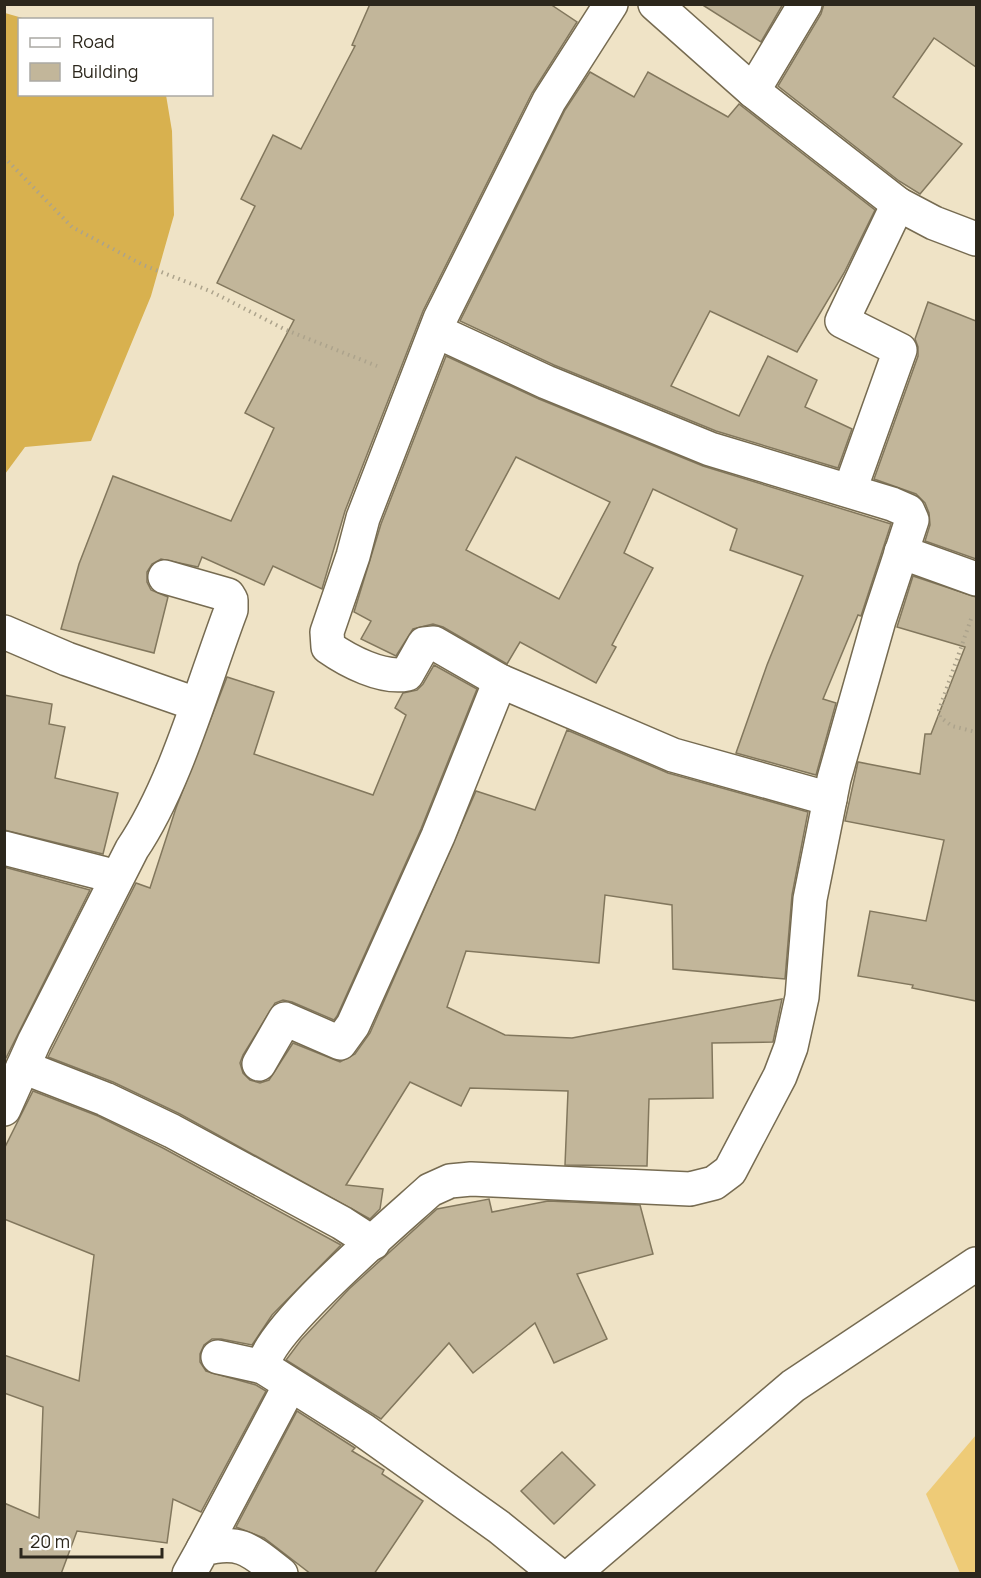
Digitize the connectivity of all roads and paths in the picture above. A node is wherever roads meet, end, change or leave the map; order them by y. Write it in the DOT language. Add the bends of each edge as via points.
graph roads {
  1 [pos="610,4"];
  2 [pos="655,4"];
  3 [pos="805,4"];
  4 [pos="753,91"];
  5 [pos="4,157"];
  6 [pos="898,204"];
  7 [pos="976,239"];
  8 [pos="436,331"];
  9 [pos="416,383"];
  10 [pos="850,490"];
  11 [pos="901,552"];
  12 [pos="165,576"];
  13 [pos="976,579"];
  14 [pos="973,615"];
  15 [pos="4,632"];
  16 [pos="500,681"];
  17 [pos="196,704"];
  18 [pos="976,732"];
  19 [pos="830,799"];
  20 [pos="4,848"];
  21 [pos="117,878"];
  22 [pos="259,1064"];
  23 [pos="11,1090"];
  24 [pos="373,1243"];
  25 [pos="976,1264"];
  26 [pos="218,1357"];
  27 [pos="263,1367"];
  28 [pos="290,1385"];
  29 [pos="196,1561"];
  30 [pos="281,1574"];
  31 [pos="557,1574"];
  32 [pos="573,1574"];
  1 -- 8 [label="street" via="549,101"];
  2 -- 4 [label="street"];
  3 -- 4 [label="street"];
  4 -- 6 [label="street"];
  5 -- 9 [label="path" via="72,227 143,266 210,291 286,330"];
  6 -- 7 [label="street"];
  6 -- 10 [label="street" via="842,321 900,350"];
  8 -- 9 [label="street"];
  8 -- 10 [label="street" via="546,382 710,449"];
  9 -- 16 [label="street" via="363,518 327,632 328,647 344,659 396,676 406,674 414,666 424,644 429,642"];
  10 -- 11 [label="street" via="908,511 912,520"];
  11 -- 13 [label="street"];
  11 -- 19 [label="street" via="853,708"];
  12 -- 17 [label="street" via="228,595 231,600 231,610"];
  14 -- 18 [label="path" via="939,710 940,717 952,726"];
  15 -- 17 [label="street" via="67,659"];
  16 -- 19 [label="street" via="673,755"];
  16 -- 22 [label="street" via="438,836 353,1025 340,1043 285,1019"];
  17 -- 21 [label="street" via="182,746 144,830"];
  19 -- 24 [label="street" via="810,899 802,997 791,1047 730,1171 714,1183 690,1189 450,1181 430,1190"];
  20 -- 21 [label="street"];
  21 -- 23 [label="street"];
  23 -- 24 [label="street" via="105,1099 172,1131"];
  24 -- 27 [label="street" via="294,1318 264,1356"];
  25 -- 32 [label="street" via="793,1386"];
  26 -- 27 [label="street"];
  27 -- 28 [label="street"];
  28 -- 29 [label="street"];
  28 -- 31 [label="street" via="389,1449"];
  29 -- 30 [label="street" via="221,1545 237,1545"];
}
